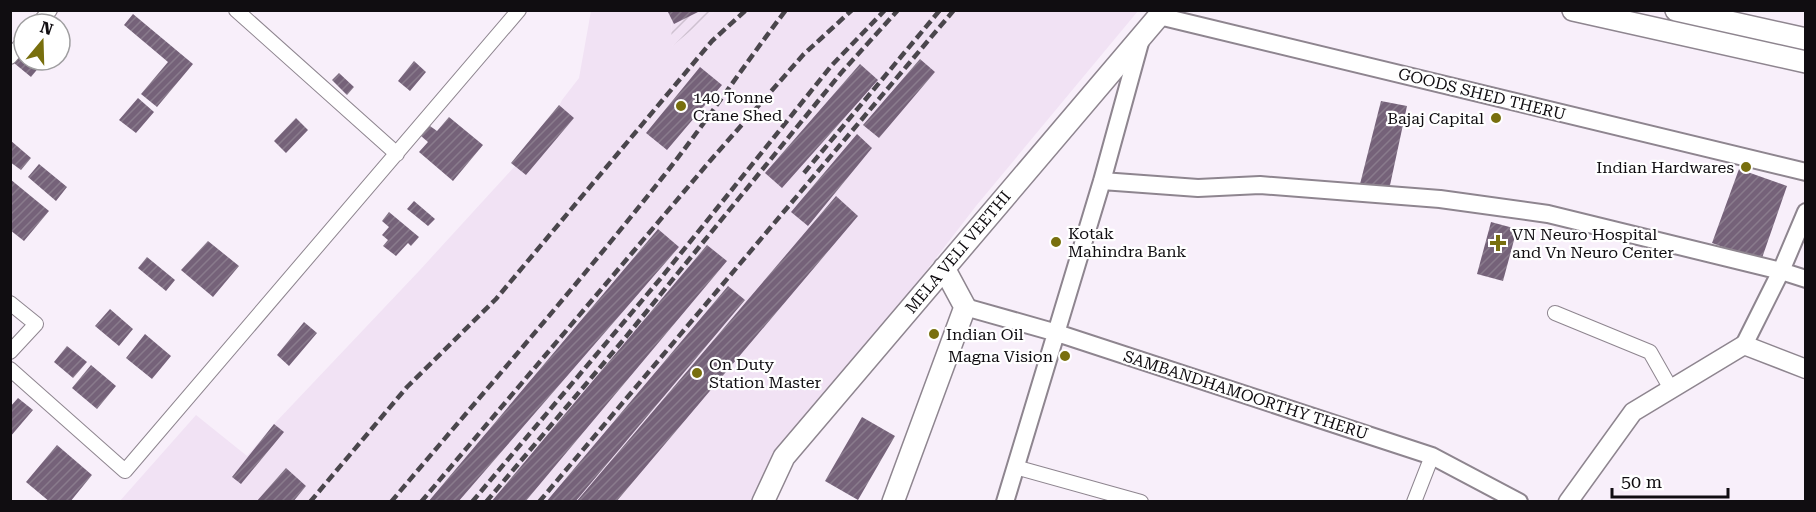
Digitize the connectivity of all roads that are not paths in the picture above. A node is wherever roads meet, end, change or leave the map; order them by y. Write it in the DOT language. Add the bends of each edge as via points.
graph roads {
  1 [pos="236,10"];
  2 [pos="519,10"];
  3 [pos="1573,10"];
  4 [pos="1676,10"];
  5 [pos="1162,14"];
  6 [pos="1715,15"];
  7 [pos="1142,37"];
  8 [pos="1806,39"];
  9 [pos="1806,62"];
  10 [pos="397,154"];
  11 [pos="1806,172"];
  12 [pos="1102,181"];
  13 [pos="1806,212"];
  14 [pos="944,268"];
  15 [pos="1781,271"];
  16 [pos="1806,279"];
  17 [pos="10,303"];
  18 [pos="965,307"];
  19 [pos="1555,313"];
  20 [pos="1057,333"];
  21 [pos="1744,345"];
  22 [pos="10,352"];
  23 [pos="10,369"];
  24 [pos="1806,369"];
  25 [pos="1671,389"];
  26 [pos="1432,456"];
  27 [pos="1016,467"];
  28 [pos="763,501"];
  29 [pos="893,501"];
  30 [pos="1005,501"];
  31 [pos="1141,501"];
  32 [pos="1414,501"];
  33 [pos="1519,501"];
  34 [pos="1568,501"];
  1 -- 10 [label="street"];
  2 -- 10 [label="street"];
  3 -- 9 [label="main road"];
  4 -- 6 [label="main road"];
  5 -- 7 [label="main road, MELA VELI VEETHI"];
  5 -- 11 [label="street, GOODS SHED THERU"];
  6 -- 8 [label="main road"];
  7 -- 12 [label="street"];
  7 -- 14 [label="main road, MELA VELI VEETHI"];
  10 -- 23 [label="street" via="125,471"];
  12 -- 15 [label="street" via="1198,188 1260,185 1451,201 1548,214"];
  12 -- 20 [label="street"];
  13 -- 15 [label="street"];
  14 -- 18 [label="main road"];
  14 -- 28 [label="main road, MELA VELI VEETHI" via="784,457"];
  15 -- 16 [label="street"];
  15 -- 21 [label="street"];
  17 -- 22 [label="street" via="36,324"];
  18 -- 20 [label="street, SAMBANDHAMOORTHY THERU"];
  18 -- 29 [label="main road"];
  19 -- 25 [label="street" via="1650,352"];
  20 -- 26 [label="street, SAMBANDHAMOORTHY THERU"];
  20 -- 27 [label="street"];
  21 -- 24 [label="main road"];
  21 -- 25 [label="main road"];
  25 -- 34 [label="main road" via="1634,412"];
  26 -- 32 [label="street"];
  26 -- 33 [label="street, SAMBANDHAMOORTHY THERU"];
  27 -- 30 [label="street"];
  27 -- 31 [label="street"];
}
